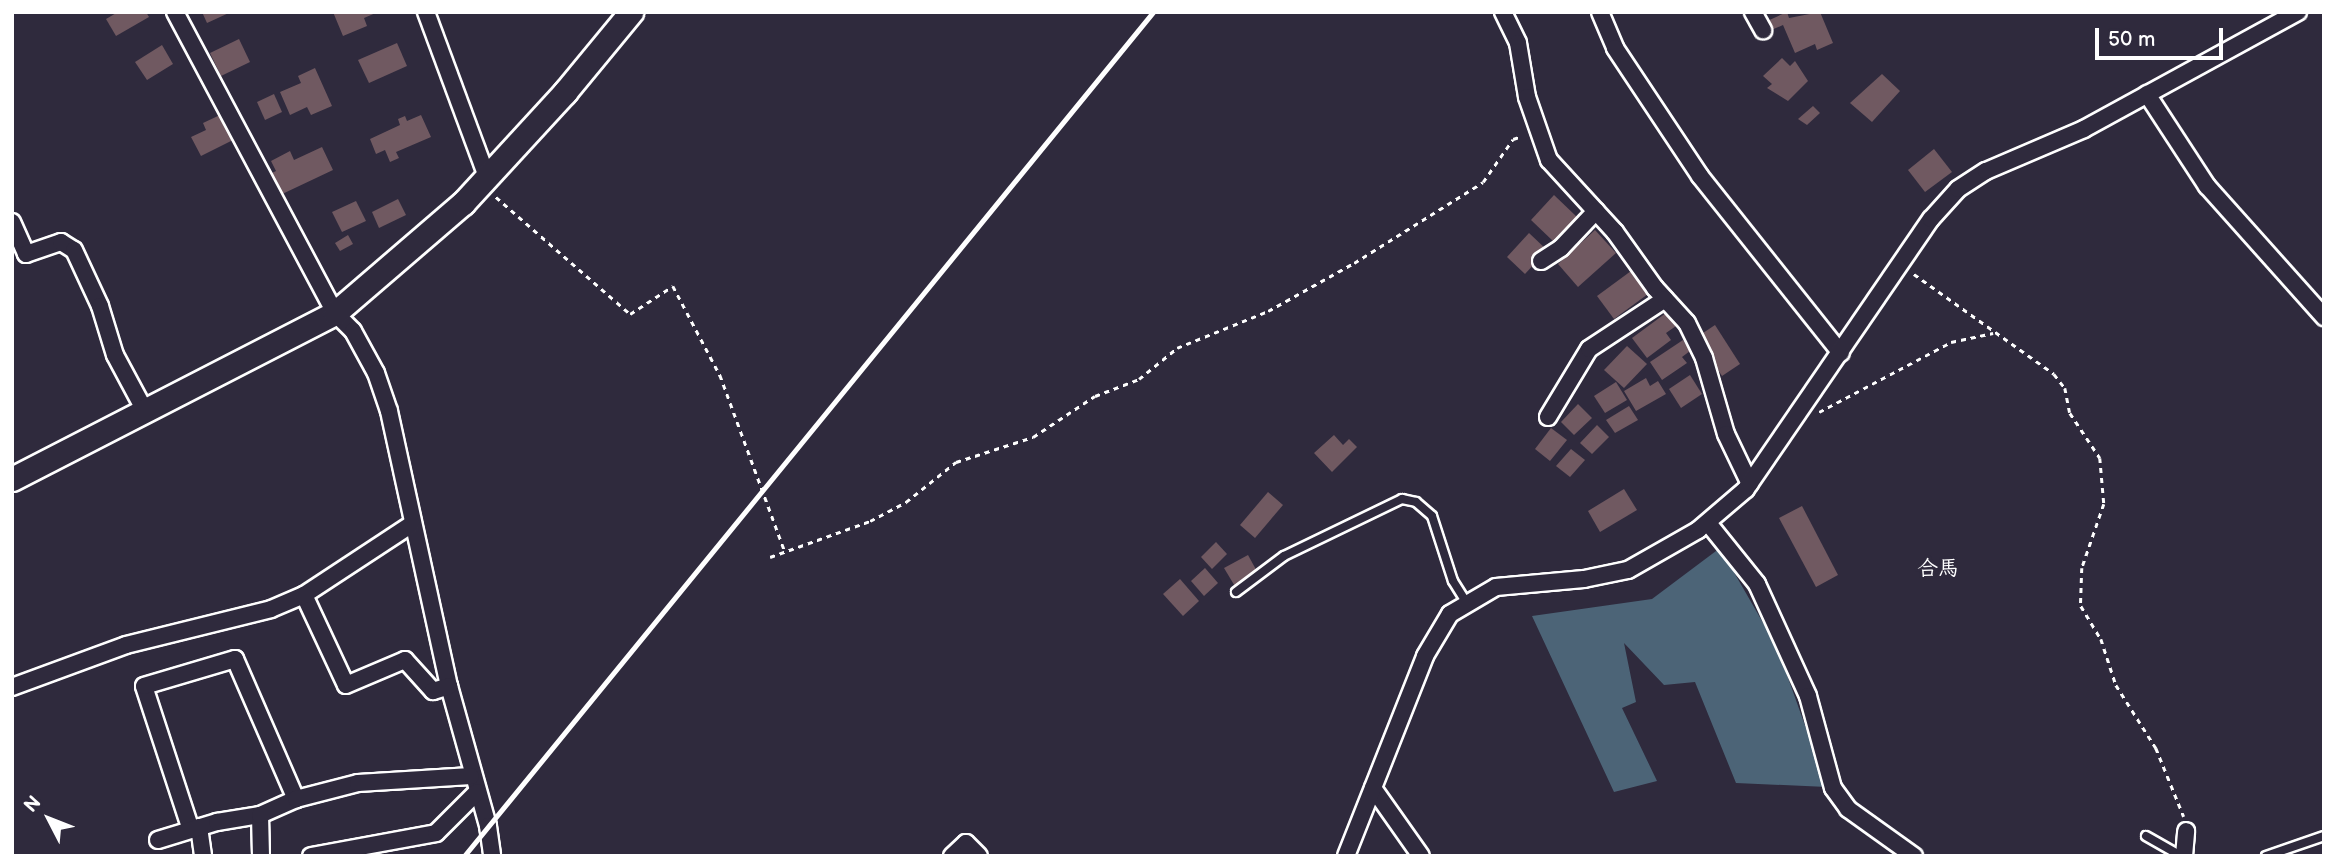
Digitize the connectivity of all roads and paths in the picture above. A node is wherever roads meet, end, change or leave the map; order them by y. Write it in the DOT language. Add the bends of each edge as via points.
graph roads {
  1 [pos="175,12"];
  2 [pos="426,12"];
  3 [pos="631,12"];
  4 [pos="1503,12"];
  5 [pos="1601,12"];
  6 [pos="1753,12"];
  7 [pos="2298,12"];
  8 [pos="1763,30"];
  9 [pos="2147,94"];
  10 [pos="1542,135"];
  11 [pos="487,177"];
  12 [pos="1596,211"];
  13 [pos="12,222"];
  14 [pos="1541,261"];
  15 [pos="1898,267"];
  16 [pos="1665,299"];
  17 [pos="335,313"];
  18 [pos="2324,317"];
  19 [pos="1993,333"];
  20 [pos="1842,353"];
  21 [pos="145,411"];
  22 [pos="1548,417"];
  23 [pos="1788,428"];
  24 [pos="12,479"];
  25 [pos="1750,484"];
  26 [pos="1708,523"];
  27 [pos="412,524"];
  28 [pos="785,552"];
  29 [pos="770,557"];
  30 [pos="1236,592"];
  31 [pos="304,595"];
  32 [pos="1466,601"];
  33 [pos="449,686"];
  34 [pos="12,687"];
  35 [pos="474,784"];
  36 [pos="1373,788"];
  37 [pos="296,799"];
  38 [pos="260,815"];
  39 [pos="195,828"];
  40 [pos="2186,831"];
  41 [pos="2146,836"];
  42 [pos="2324,836"];
  43 [pos="158,839"];
  44 [pos="203,856"];
  45 [pos="261,856"];
  46 [pos="311,856"];
  47 [pos="492,856"];
  48 [pos="952,856"];
  49 [pos="979,856"];
  50 [pos="1346,856"];
  51 [pos="1421,856"];
  52 [pos="1914,856"];
  53 [pos="2183,856"];
  54 [pos="2266,856"];
  1 -- 17 [label="street"];
  2 -- 11 [label="street"];
  3 -- 11 [label="street"];
  4 -- 10 [label="street" via="1518,43 1527,97"];
  5 -- 20 [label="street" via="1615,48 1699,176"];
  6 -- 8 [label="street"];
  7 -- 9 [label="street"];
  9 -- 15 [label="street" via="2059,141 1971,179 1942,205"];
  9 -- 18 [label="street" via="2207,186"];
  10 -- 12 [label="street" via="1557,174"];
  10 -- 28 [label="path" via="1513,139 1483,182 1279,305 1177,348 1139,379 1095,396 1033,438 956,462 906,502 870,522"];
  11 -- 17 [label="street"];
  11 -- 28 [label="path" via="491,192 630,314 673,286 720,374"];
  12 -- 14 [label="street" via="1561,248"];
  12 -- 16 [label="street"];
  13 -- 21 [label="street" via="26,254 61,242 74,250 100,306 115,355"];
  15 -- 19 [label="path"];
  15 -- 20 [label="street"];
  16 -- 22 [label="street" via="1589,349"];
  16 -- 25 [label="street" via="1700,346 1726,434"];
  17 -- 21 [label="street"];
  17 -- 27 [label="street" via="353,331 376,373 389,411"];
  19 -- 23 [label="path" via="1951,342"];
  19 -- 40 [label="path" via="2054,374 2065,388 2070,413 2100,458 2104,504 2082,568 2081,606 2101,639 2116,685 2156,748"];
  20 -- 23 [label="street"];
  21 -- 24 [label="street"];
  23 -- 25 [label="street"];
  25 -- 26 [label="street"];
  26 -- 32 [label="street" via="1628,570 1584,579 1506,585"];
  26 -- 52 [label="street" via="1757,584 1808,696 1833,788 1848,809"];
  27 -- 31 [label="street"];
  27 -- 33 [label="street"];
  28 -- 29 [label="path"];
  30 -- 32 [label="lane" via="1284,556 1402,499 1416,502 1432,516 1453,581"];
  31 -- 33 [label="street" via="346,685 405,660 433,691"];
  31 -- 34 [label="street" via="271,609 126,645"];
  32 -- 36 [label="street" via="1442,622 1434,636"];
  33 -- 35 [label="street"];
  35 -- 37 [label="street" via="358,783"];
  35 -- 46 [label="street" via="436,833"];
  35 -- 47 [label="street"];
  36 -- 50 [label="street"];
  36 -- 51 [label="street"];
  37 -- 38 [label="street"];
  37 -- 39 [label="street" via="235,659 144,686"];
  38 -- 39 [label="street"];
  38 -- 45 [label="street"];
  39 -- 43 [label="street"];
  39 -- 44 [label="street"];
  40 -- 53 [label="street"];
  41 -- 53 [label="lane"];
  42 -- 54 [label="lane" via="2281,847"];
  48 -- 49 [label="street" via="966,843"];
}
